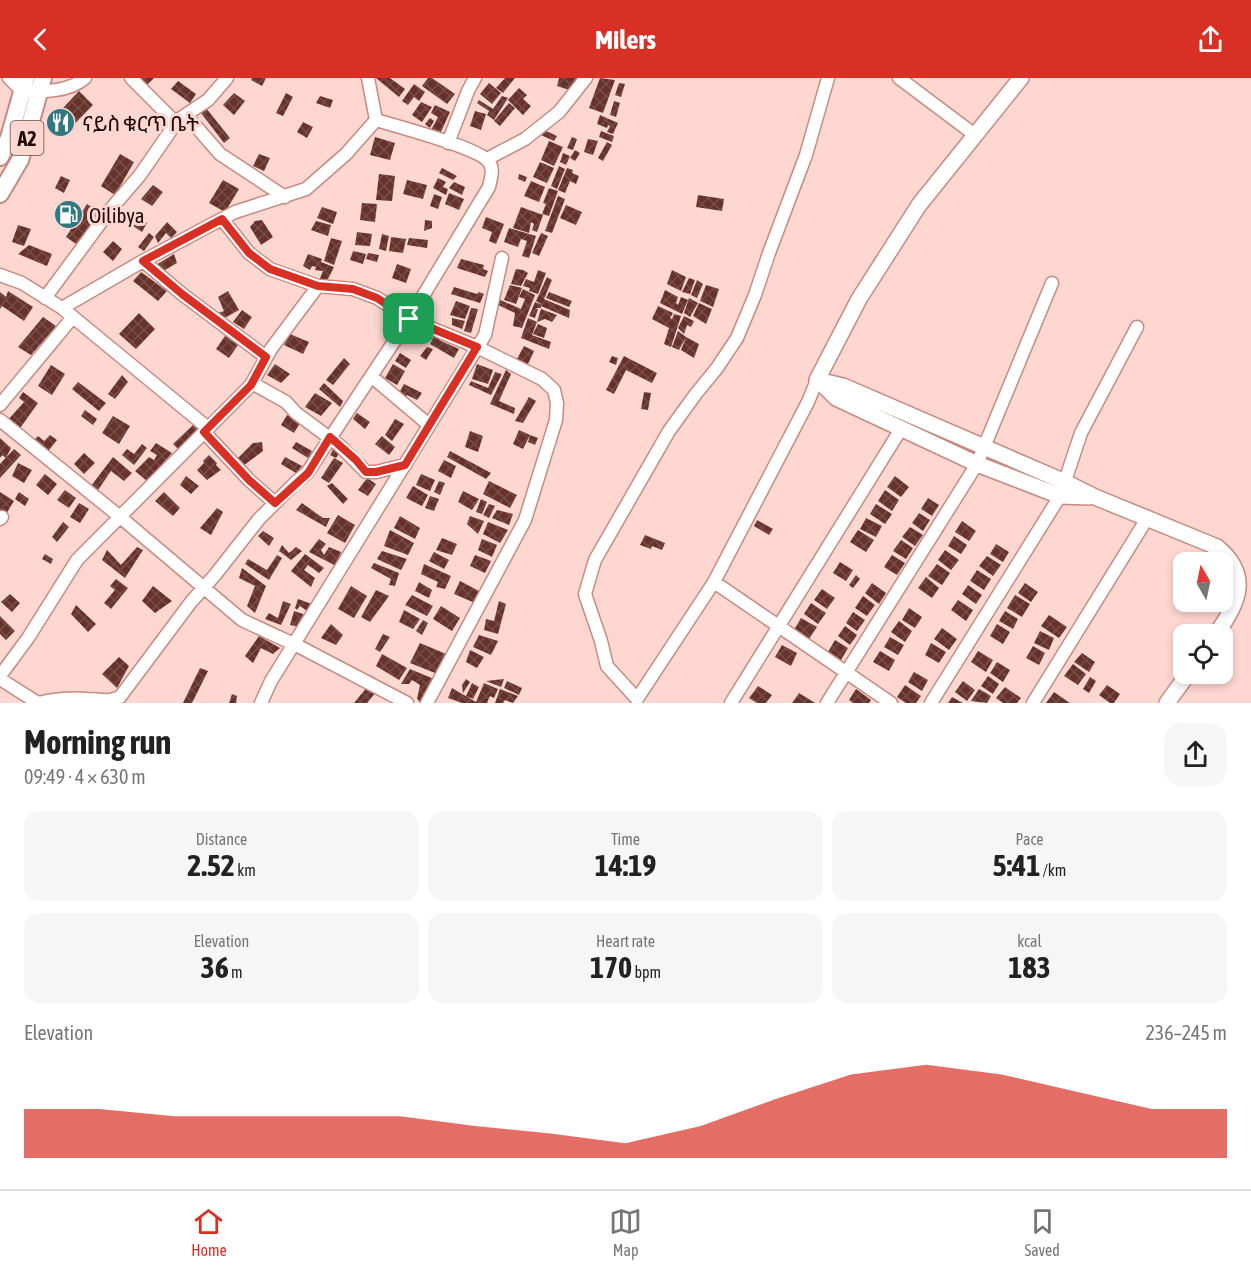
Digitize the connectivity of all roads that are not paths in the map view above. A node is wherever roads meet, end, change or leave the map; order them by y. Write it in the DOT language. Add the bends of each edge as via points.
graph roads {
  1 [pos="9,78"];
  2 [pos="84,78"];
  3 [pos="131,78"];
  4 [pos="227,78"];
  5 [pos="368,78"];
  6 [pos="475,78"];
  7 [pos="586,78"];
  8 [pos="828,78"];
  9 [pos="899,78"];
  10 [pos="1021,78"];
  11 [pos="24,85"];
  12 [pos="42,85"];
  13 [pos="181,119"];
  14 [pos="375,120"];
  15 [pos="975,135"];
  16 [pos="27,138"];
  17 [pos="4,139"];
  18 [pos="448,143"];
  19 [pos="0,157"];
  20 [pos="487,159"];
  21 [pos="0,194"];
  22 [pos="285,197"];
  23 [pos="222,219"];
  24 [pos="502,258"];
  25 [pos="143,261"];
  26 [pos="0,275"];
  27 [pos="1052,283"];
  28 [pos="318,286"];
  29 [pos="45,298"];
  30 [pos="62,308"];
  31 [pos="74,317"];
  32 [pos="409,319"];
  33 [pos="1137,327"];
  34 [pos="477,347"];
  35 [pos="266,357"];
  36 [pos="371,376"];
  37 [pos="818,380"];
  38 [pos="252,382"];
  39 [pos="0,405"];
  40 [pos="0,420"];
  41 [pos="429,425"];
  42 [pos="901,429"];
  43 [pos="206,430"];
  44 [pos="330,437"];
  45 [pos="983,448"];
  46 [pos="977,464"];
  47 [pos="405,465"];
  48 [pos="1063,489"];
  49 [pos="275,503"];
  50 [pos="119,516"];
  51 [pos="1148,517"];
  52 [pos="714,582"];
  53 [pos="204,588"];
  54 [pos="1223,624"];
  55 [pos="778,626"];
  56 [pos="294,644"];
  57 [pos="846,671"];
  58 [pos="0,678"];
  59 [pos="1181,684"];
  60 [pos="108,702"];
  61 [pos="638,702"];
  62 [pos="38,703"];
  63 [pos="261,703"];
  64 [pos="406,703"];
  65 [pos="427,703"];
  66 [pos="731,703"];
  67 [pos="827,703"];
  68 [pos="891,703"];
  69 [pos="931,703"];
  70 [pos="1033,703"];
  71 [pos="1167,703"];
  1 -- 11 [label="street"];
  2 -- 12 [label="street" via="74,85"];
  3 -- 13 [label="street"];
  4 -- 13 [label="street" via="208,100"];
  5 -- 14 [label="street"];
  6 -- 18 [label="street"];
  7 -- 20 [label="street" via="559,112 525,139"];
  8 -- 61 [label="street" via="799,174 736,338 669,431 595,560 585,594 607,666"];
  9 -- 15 [label="street"];
  10 -- 15 [label="main road"];
  11 -- 12 [label="street"];
  11 -- 17 [label="highway, A2"];
  12 -- 16 [label="highway, A2"];
  13 -- 22 [label="street" via="220,154"];
  13 -- 29 [label="street"];
  14 -- 18 [label="street"];
  14 -- 22 [label="street" via="346,154 306,189"];
  15 -- 37 [label="main road" via="919,205 859,299"];
  16 -- 17 [label="street"];
  16 -- 21 [label="highway, A2" via="20,160"];
  17 -- 19 [label="highway, A2"];
  18 -- 20 [label="street"];
  20 -- 32 [label="street" via="493,170 489,187"];
  22 -- 23 [label="street"];
  23 -- 25 [label="street"];
  23 -- 28 [label="street" via="249,253 270,269"];
  24 -- 34 [label="street" via="485,335"];
  25 -- 30 [label="street"];
  25 -- 35 [label="street"];
  26 -- 29 [label="street"];
  27 -- 45 [label="street"];
  28 -- 32 [label="street" via="353,289 377,298"];
  28 -- 35 [label="street"];
  29 -- 30 [label="street"];
  30 -- 31 [label="street"];
  31 -- 39 [label="street"];
  31 -- 43 [label="street"];
  32 -- 34 [label="street"];
  32 -- 36 [label="street"];
  33 -- 48 [label="street" via="1082,433"];
  34 -- 41 [label="street"];
  34 -- 65 [label="street" via="542,379 554,390 556,420 525,520"];
  35 -- 38 [label="street"];
  36 -- 41 [label="street"];
  36 -- 44 [label="street"];
  37 -- 42 [label="main road" via="836,398"];
  37 -- 45 [label="main road" via="843,386"];
  37 -- 52 [label="street"];
  38 -- 43 [label="street"];
  38 -- 44 [label="street" via="286,402"];
  40 -- 50 [label="street"];
  41 -- 47 [label="street"];
  42 -- 46 [label="main road"];
  42 -- 55 [label="street"];
  43 -- 49 [label="street" via="249,480"];
  43 -- 50 [label="street"];
  44 -- 47 [label="street" via="366,472"];
  44 -- 49 [label="street" via="308,473"];
  45 -- 46 [label="street"];
  45 -- 48 [label="main road"];
  46 -- 48 [label="main road"];
  46 -- 57 [label="street"];
  47 -- 56 [label="street"];
  48 -- 51 [label="main road"];
  48 -- 69 [label="street"];
  49 -- 53 [label="street"];
  50 -- 53 [label="street"];
  50 -- 58 [label="street" via="77,560"];
  51 -- 54 [label="main road" via="1230,557 1237,569 1237,596"];
  51 -- 70 [label="street"];
  52 -- 55 [label="street"];
  52 -- 61 [label="street"];
  53 -- 56 [label="street" via="242,620"];
  53 -- 60 [label="street" via="120,697"];
  55 -- 57 [label="street"];
  55 -- 66 [label="street"];
  56 -- 63 [label="street"];
  56 -- 64 [label="street"];
  57 -- 67 [label="street"];
  57 -- 68 [label="street"];
  58 -- 62 [label="street"];
  59 -- 71 [label="main road"];
  60 -- 62 [label="street" via="89,699"];
}
